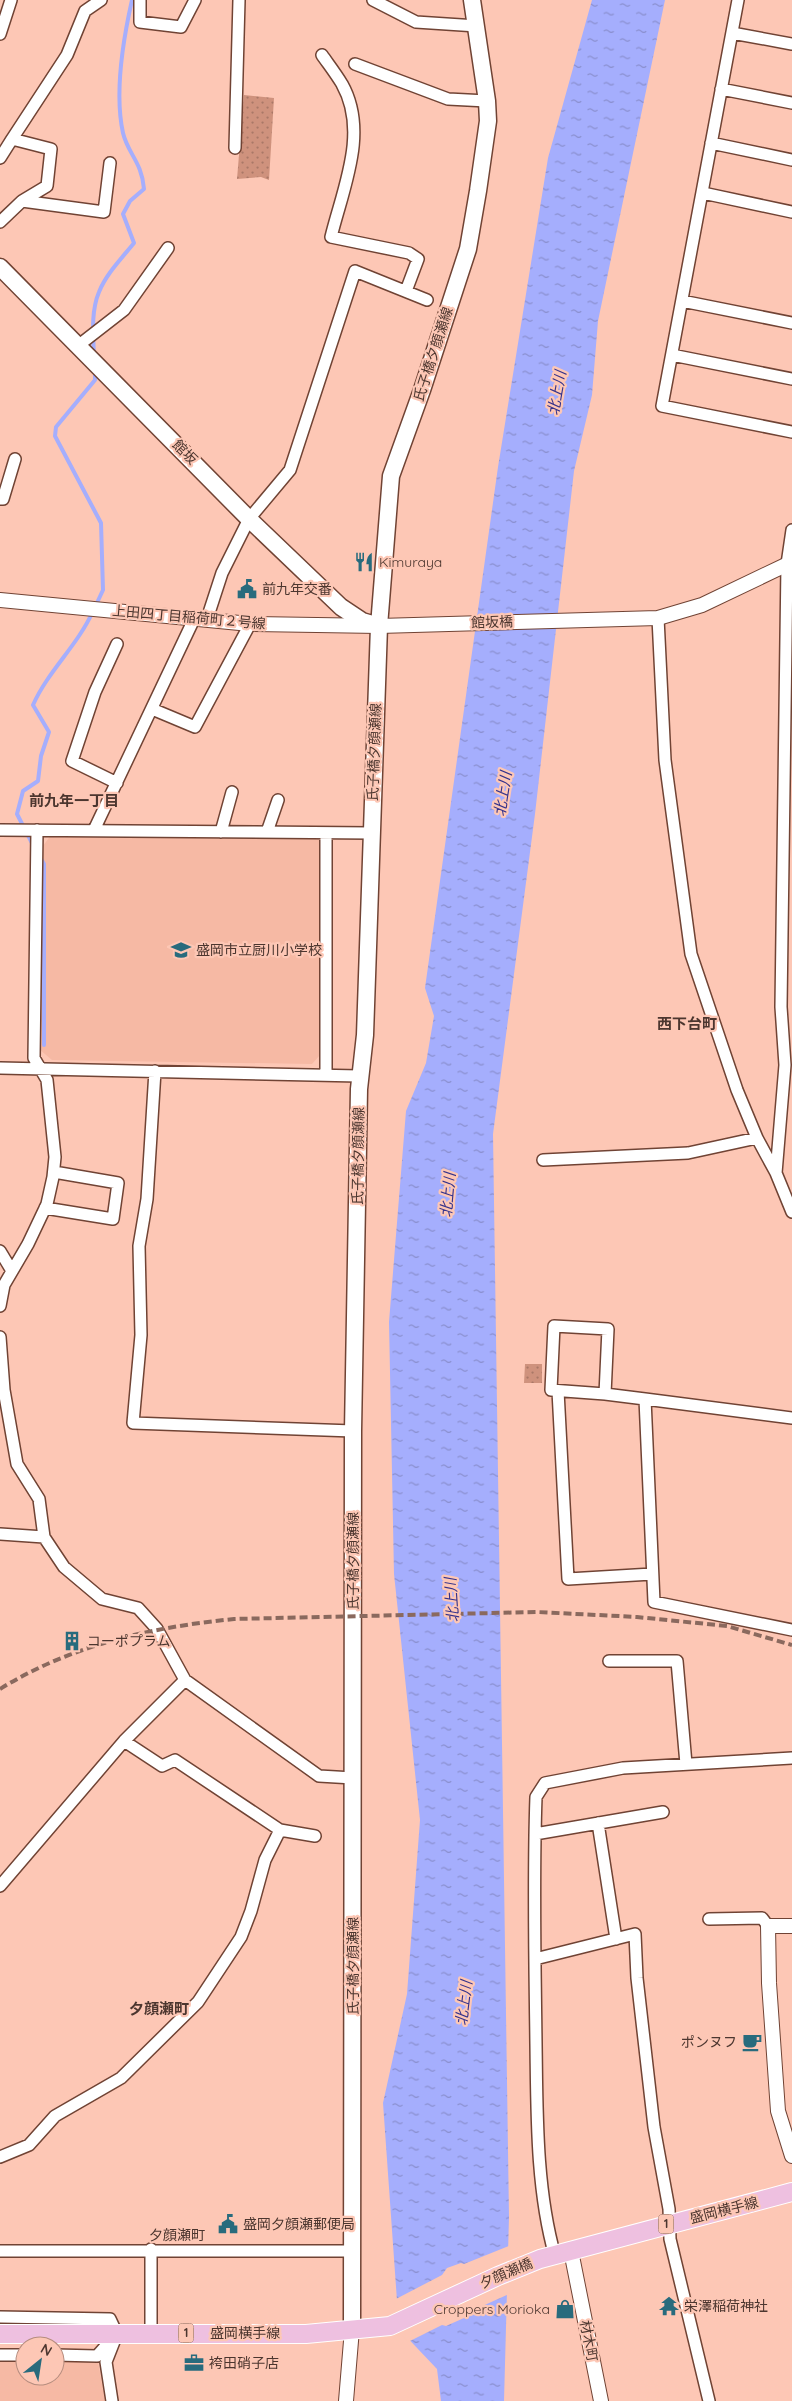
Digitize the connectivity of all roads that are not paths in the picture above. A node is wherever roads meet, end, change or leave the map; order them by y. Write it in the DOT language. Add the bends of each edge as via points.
graph roads {
  1 [pos="11,0"];
  2 [pos="140,0"];
  3 [pos="195,0"];
  4 [pos="240,0"];
  5 [pos="373,0"];
  6 [pos="472,0"];
  7 [pos="738,0"];
  8 [pos="94,2"];
  9 [pos="477,26"];
  10 [pos="732,33"];
  11 [pos="0,34"];
  12 [pos="792,44"];
  13 [pos="322,55"];
  14 [pos="355,64"];
  15 [pos="721,88"];
  16 [pos="487,101"];
  17 [pos="792,103"];
  18 [pos="12,139"];
  19 [pos="711,143"];
  20 [pos="235,148"];
  21 [pos="0,158"];
  22 [pos="792,160"];
  23 [pos="110,163"];
  24 [pos="703,193"];
  25 [pos="22,201"];
  26 [pos="792,212"];
  27 [pos="0,222"];
  28 [pos="168,248"];
  29 [pos="0,267"];
  30 [pos="406,292"];
  31 [pos="427,300"];
  32 [pos="682,301"];
  33 [pos="792,322"];
  34 [pos="83,350"];
  35 [pos="672,355"];
  36 [pos="792,379"];
  37 [pos="792,432"];
  38 [pos="14,459"];
  39 [pos="0,499"];
  40 [pos="249,519"];
  41 [pos="792,530"];
  42 [pos="789,563"];
  43 [pos="0,600"];
  44 [pos="201,618"];
  45 [pos="658,618"];
  46 [pos="250,624"];
  47 [pos="379,626"];
  48 [pos="117,644"];
  49 [pos="789,669"];
  50 [pos="152,709"];
  51 [pos="788,740"];
  52 [pos="117,783"];
  53 [pos="232,792"];
  54 [pos="278,800"];
  55 [pos="788,803"];
  56 [pos="0,830"];
  57 [pos="37,830"];
  58 [pos="94,830"];
  59 [pos="221,832"];
  60 [pos="267,832"];
  61 [pos="326,833"];
  62 [pos="371,833"];
  63 [pos="0,1068"];
  64 [pos="40,1068"];
  65 [pos="155,1071"];
  66 [pos="326,1075"];
  67 [pos="359,1076"];
  68 [pos="757,1138"];
  69 [pos="543,1160"];
  70 [pos="54,1172"];
  71 [pos="776,1172"];
  72 [pos="45,1208"];
  73 [pos="792,1212"];
  74 [pos="0,1251"];
  75 [pos="12,1270"];
  76 [pos="0,1306"];
  77 [pos="0,1337"];
  78 [pos="558,1391"];
  79 [pos="605,1394"];
  80 [pos="645,1399"];
  81 [pos="792,1418"];
  82 [pos="354,1431"];
  83 [pos="0,1534"];
  84 [pos="44,1537"];
  85 [pos="652,1574"];
  86 [pos="792,1630"];
  87 [pos="609,1661"];
  88 [pos="185,1680"];
  89 [pos="124,1741"];
  90 [pos="792,1758"];
  91 [pos="686,1764"];
  92 [pos="353,1778"];
  93 [pos="663,1812"];
  94 [pos="598,1823"];
  95 [pos="280,1830"];
  96 [pos="535,1834"];
  97 [pos="315,1836"];
  98 [pos="0,1886"];
  99 [pos="709,1919"];
  100 [pos="768,1926"];
  101 [pos="792,1926"];
  102 [pos="616,1939"];
  103 [pos="535,1959"];
  104 [pos="792,2156"];
  105 [pos="0,2157"];
  106 [pos="792,2192"];
  107 [pos="668,2224"];
  108 [pos="151,2249"];
  109 [pos="0,2251"];
  110 [pos="354,2251"];
  111 [pos="556,2255"];
  112 [pos="0,2317"];
  113 [pos="390,2326"];
  114 [pos="352,2329"];
  115 [pos="0,2334"];
  116 [pos="108,2334"];
  117 [pos="152,2334"];
  118 [pos="0,2355"];
  119 [pos="15,2355"];
  120 [pos="65,2356"];
  121 [pos="112,2401"];
  122 [pos="346,2401"];
  123 [pos="601,2401"];
  124 [pos="709,2401"];
  1 -- 11 [label="street"];
  2 -- 3 [label="street" via="140,22 181,27"];
  4 -- 20 [label="street"];
  5 -- 9 [label="street" via="416,22"];
  6 -- 9 [label="main road, 氏子橋夕顔瀬線"];
  7 -- 10 [label="street"];
  8 -- 18 [label="street" via="85,11 67,55"];
  9 -- 16 [label="main road, 氏子橋夕顔瀬線"];
  10 -- 12 [label="street"];
  10 -- 15 [label="street"];
  13 -- 30 [label="street" via="343,85 353,115 355,145 330,237 409,253 418,259"];
  14 -- 16 [label="street" via="448,99"];
  15 -- 17 [label="street"];
  15 -- 19 [label="street"];
  16 -- 47 [label="main road, 氏子橋夕顔瀬線" via="485,138 468,249 391,476"];
  18 -- 21 [label="street"];
  18 -- 25 [label="street" via="51,149 47,186"];
  19 -- 22 [label="street"];
  19 -- 24 [label="street"];
  23 -- 25 [label="street" via="104,212"];
  24 -- 26 [label="street"];
  24 -- 32 [label="street"];
  25 -- 27 [label="street"];
  28 -- 34 [label="street" via="124,310"];
  29 -- 34 [label="main road, 館坂"];
  30 -- 31 [label="street"];
  30 -- 40 [label="street" via="355,271 290,470"];
  32 -- 33 [label="street"];
  32 -- 35 [label="street"];
  34 -- 40 [label="main road, 館坂"];
  35 -- 36 [label="street"];
  35 -- 37 [label="street" via="662,406"];
  38 -- 39 [label="street" via="3,499"];
  40 -- 44 [label="street"];
  40 -- 47 [label="main road, 館坂" via="341,607 362,621"];
  41 -- 42 [label="street"];
  42 -- 45 [label="street, 館坂橋" via="702,605"];
  42 -- 49 [label="street"];
  43 -- 44 [label="street, 上田四丁目稲荷町２号線"];
  44 -- 46 [label="street, 上田四丁目稲荷町２号線"];
  44 -- 50 [label="street"];
  45 -- 47 [label="street, 館坂橋"];
  45 -- 68 [label="street" via="665,760 692,954 737,1090"];
  46 -- 47 [label="street, 上田四丁目稲荷町２号線"];
  46 -- 50 [label="street" via="195,728"];
  47 -- 62 [label="main road, 氏子橋夕顔瀬線"];
  48 -- 52 [label="street" via="95,692 72,761"];
  49 -- 51 [label="street"];
  50 -- 52 [label="street"];
  51 -- 55 [label="street"];
  52 -- 58 [label="street"];
  53 -- 59 [label="street"];
  54 -- 60 [label="street"];
  55 -- 71 [label="street" via="781,1007 785,1064"];
  56 -- 57 [label="street"];
  57 -- 58 [label="street"];
  57 -- 64 [label="street" via="34,1058"];
  58 -- 59 [label="street"];
  59 -- 60 [label="street"];
  60 -- 61 [label="street"];
  61 -- 62 [label="street"];
  61 -- 66 [label="street"];
  62 -- 67 [label="main road, 氏子橋夕顔瀬線" via="365,1034"];
  63 -- 64 [label="street"];
  64 -- 65 [label="street"];
  64 -- 70 [label="street" via="47,1080"];
  65 -- 66 [label="street"];
  65 -- 82 [label="street" via="147,1199 139,1246 140,1343 133,1423"];
  66 -- 67 [label="street"];
  67 -- 82 [label="main road, 氏子橋夕顔瀬線"];
  68 -- 69 [label="street" via="688,1153"];
  68 -- 71 [label="street"];
  70 -- 72 [label="street"];
  70 -- 72 [label="street" via="118,1183 113,1219"];
  71 -- 73 [label="street"];
  72 -- 75 [label="street"];
  74 -- 75 [label="street"];
  75 -- 76 [label="street" via="4,1285"];
  77 -- 84 [label="street" via="4,1390 17,1464 39,1499"];
  78 -- 79 [label="street"];
  78 -- 79 [label="street" via="551,1390 554,1326 608,1329"];
  78 -- 85 [label="street" via="568,1579"];
  79 -- 80 [label="street"];
  80 -- 81 [label="street"];
  80 -- 85 [label="street"];
  82 -- 92 [label="main road, 氏子橋夕顔瀬線"];
  83 -- 84 [label="street"];
  84 -- 88 [label="street" via="64,1567 95,1594 102,1599 138,1608 149,1619"];
  85 -- 86 [label="street" via="654,1602"];
  87 -- 91 [label="street" via="678,1661"];
  88 -- 89 [label="street"];
  88 -- 92 [label="street" via="319,1776"];
  89 -- 95 [label="street" via="162,1766 175,1760"];
  89 -- 98 [label="street"];
  90 -- 91 [label="street"];
  91 -- 96 [label="street" via="623,1768 546,1783 536,1797"];
  92 -- 110 [label="main road, 氏子橋夕顔瀬線"];
  93 -- 94 [label="street"];
  94 -- 96 [label="street"];
  94 -- 102 [label="street"];
  95 -- 97 [label="street"];
  95 -- 105 [label="street" via="265,1860 241,1937 198,2002 121,2078 55,2116 29,2145"];
  96 -- 103 [label="street"];
  99 -- 100 [label="street" via="762,1918"];
  100 -- 101 [label="street"];
  100 -- 104 [label="street" via="778,2111"];
  102 -- 103 [label="street"];
  102 -- 107 [label="street" via="635,1934 654,2127"];
  103 -- 111 [label="street" via="538,2139 549,2235"];
  106 -- 107 [label="main road, 盛岡横手線 / 1"];
  107 -- 111 [label="main road, 盛岡横手線 / 1"];
  107 -- 124 [label="street"];
  108 -- 109 [label="street, 夕顔瀬町"];
  108 -- 110 [label="street, 夕顔瀬町"];
  108 -- 117 [label="street"];
  110 -- 114 [label="main road, 氏子橋夕顔瀬線"];
  111 -- 113 [label="main road, 夕顔瀬橋 / 1" via="498,2276"];
  111 -- 123 [label="street, 材木町"];
  112 -- 116 [label="street" via="110,2319"];
  113 -- 114 [label="main road, 盛岡横手線 / 1"];
  114 -- 117 [label="main road, 盛岡横手線 / 1" via="306,2334"];
  114 -- 122 [label="street"];
  115 -- 116 [label="main road, 1"];
  116 -- 117 [label="main road, 盛岡横手線 / 1"];
  116 -- 120 [label="street" via="97,2356"];
  116 -- 121 [label="street" via="106,2362"];
  118 -- 119 [label="street"];
}
